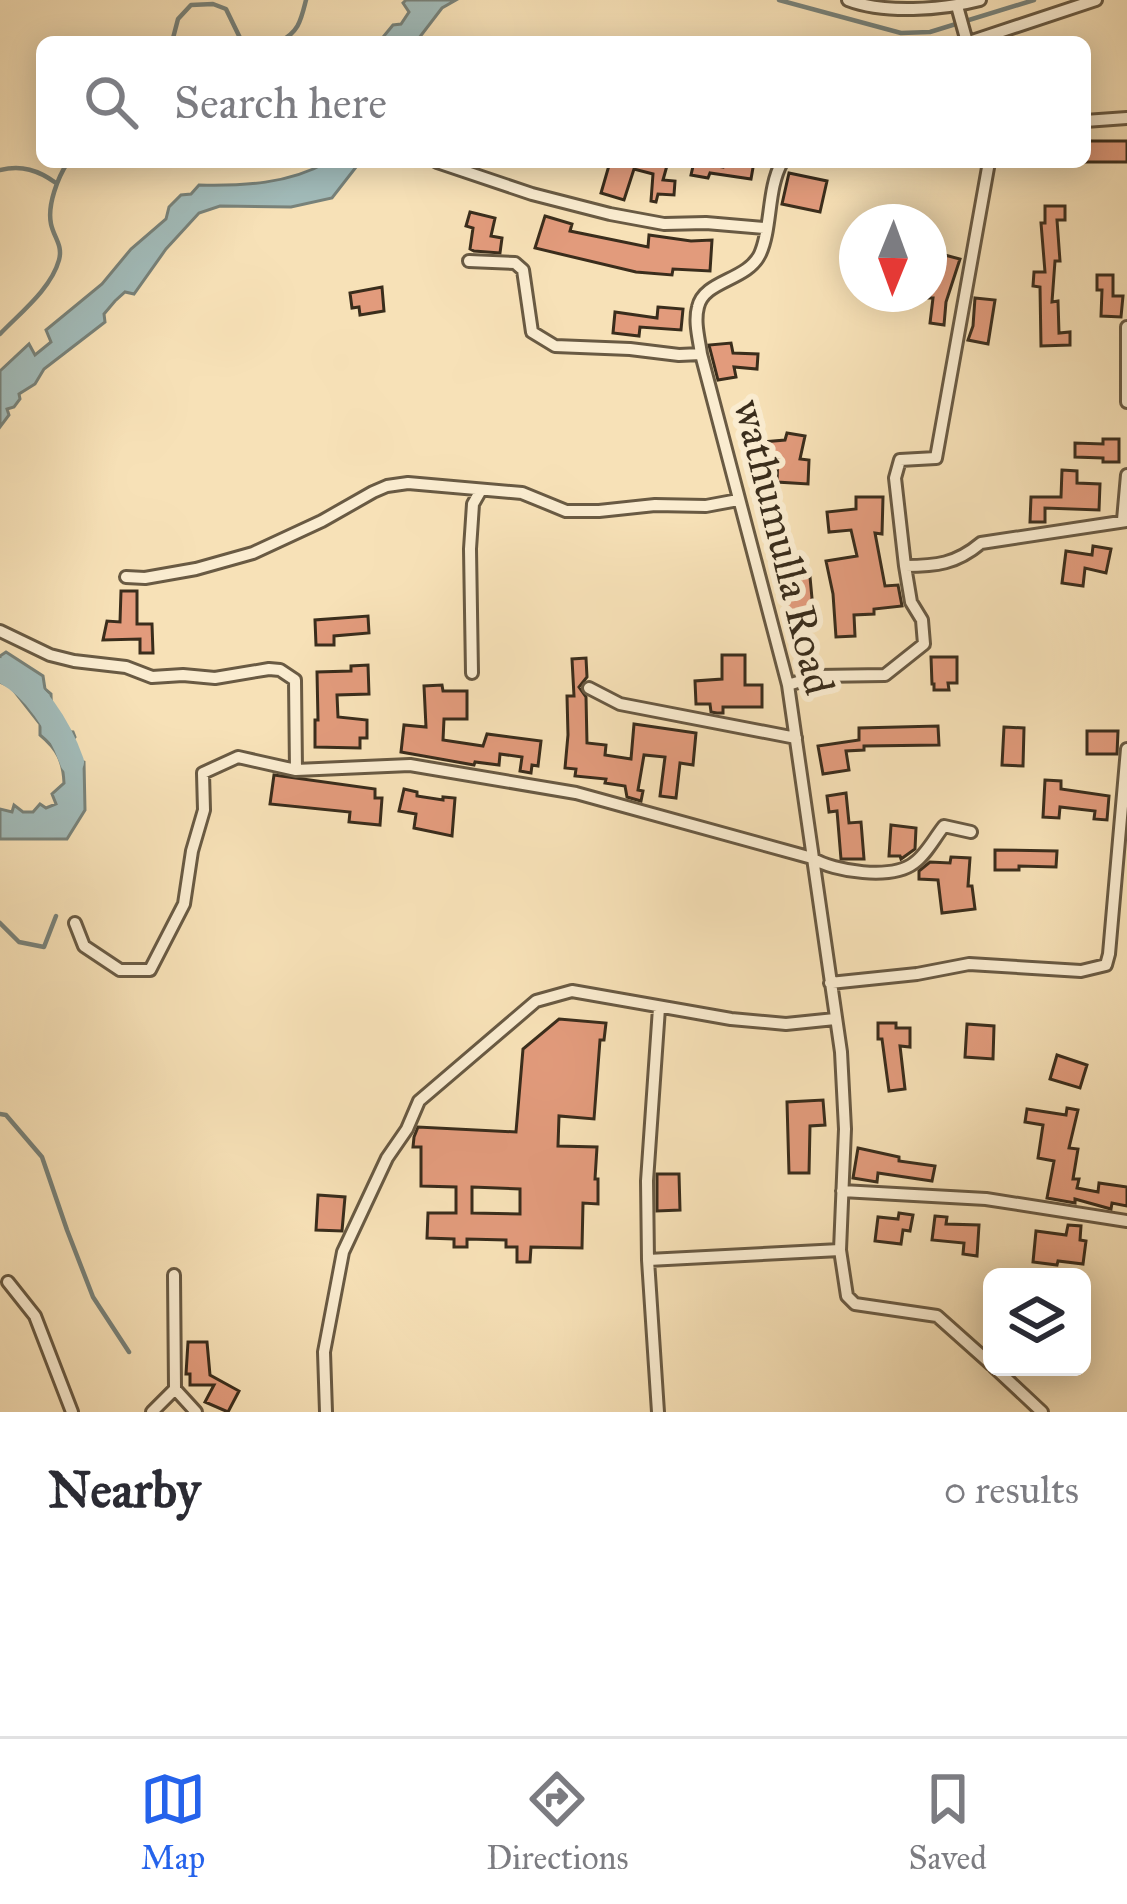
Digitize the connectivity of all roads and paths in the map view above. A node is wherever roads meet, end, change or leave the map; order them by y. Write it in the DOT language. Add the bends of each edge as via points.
graph roads {
  1 [pos="848,0"];
  2 [pos="980,0"];
  3 [pos="1096,0"];
  4 [pos="960,7"];
  5 [pos="974,36"];
  6 [pos="1127,118"];
  7 [pos="1091,121"];
  8 [pos="454,168"];
  9 [pos="778,168"];
  10 [pos="988,168"];
  11 [pos="765,228"];
  12 [pos="469,261"];
  13 [pos="1127,327"];
  14 [pos="701,354"];
  15 [pos="1127,401"];
  16 [pos="1127,475"];
  17 [pos="482,490"];
  18 [pos="738,500"];
  19 [pos="1125,521"];
  20 [pos="905,566"];
  21 [pos="126,578"];
  22 [pos="0,631"];
  23 [pos="472,674"];
  24 [pos="788,685"];
  25 [pos="589,688"];
  26 [pos="796,739"];
  27 [pos="1127,749"];
  28 [pos="296,770"];
  29 [pos="971,832"];
  30 [pos="812,857"];
  31 [pos="75,923"];
  32 [pos="830,983"];
  33 [pos="658,1008"];
  34 [pos="835,1018"];
  35 [pos="842,1191"];
  36 [pos="1127,1221"];
  37 [pos="840,1250"];
  38 [pos="648,1260"];
  39 [pos="174,1275"];
  40 [pos="8,1282"];
  41 [pos="983,1357"];
  42 [pos="1004,1376"];
  43 [pos="175,1389"];
  44 [pos="72,1412"];
  45 [pos="152,1412"];
  46 [pos="196,1412"];
  47 [pos="326,1412"];
  48 [pos="658,1412"];
  49 [pos="1042,1412"];
  1 -- 4 [label="street" via="870,8"];
  2 -- 4 [label="street"];
  3 -- 5 [label="street"];
  6 -- 7 [label="street"];
  8 -- 11 [label="street" via="610,214"];
  9 -- 11 [label="street, wathumulla Road"];
  10 -- 20 [label="street" via="936,458 900,460 895,478"];
  11 -- 14 [label="street, wathumulla Road" via="750,270 701,298"];
  12 -- 14 [label="street" via="523,269 532,332 555,346"];
  13 -- 15 [label="street"];
  14 -- 18 [label="street, wathumulla Road"];
  16 -- 19 [label="street"];
  17 -- 18 [label="street" via="523,493 566,511"];
  17 -- 21 [label="street" via="387,486 253,553"];
  17 -- 23 [label="street" via="473,504 470,550"];
  18 -- 24 [label="street, wathumulla Road"];
  19 -- 20 [label="street" via="981,543 964,557"];
  20 -- 24 [label="street" via="924,644 885,675"];
  22 -- 28 [label="street" via="50,655 152,676 280,670 295,680"];
  24 -- 26 [label="street, wathumulla Road"];
  25 -- 26 [label="street" via="620,704"];
  26 -- 30 [label="street, wathumulla Road"];
  27 -- 32 [label="street" via="1106,965 1081,971 969,964"];
  28 -- 30 [label="street" via="430,768 576,793"];
  28 -- 31 [label="street" via="238,758 202,773 204,810 184,904 151,970 120,970 84,946"];
  29 -- 30 [label="street" via="944,826 900,871 844,870"];
  30 -- 32 [label="street, wathumulla Road"];
  32 -- 34 [label="street, wathumulla Road"];
  33 -- 34 [label="street" via="786,1024"];
  33 -- 38 [label="street"];
  33 -- 47 [label="street" via="572,992 536,1001 419,1101 343,1252 324,1352"];
  34 -- 35 [label="street, wathumulla Road"];
  35 -- 36 [label="street" via="986,1199"];
  35 -- 37 [label="street, wathumulla Road"];
  37 -- 38 [label="street"];
  37 -- 41 [label="street, wathumulla Road" via="855,1304 937,1316"];
  38 -- 48 [label="street"];
  39 -- 43 [label="street"];
  40 -- 44 [label="street" via="35,1316"];
  42 -- 49 [label="street"];
  43 -- 45 [label="street"];
  43 -- 46 [label="street"];
}
